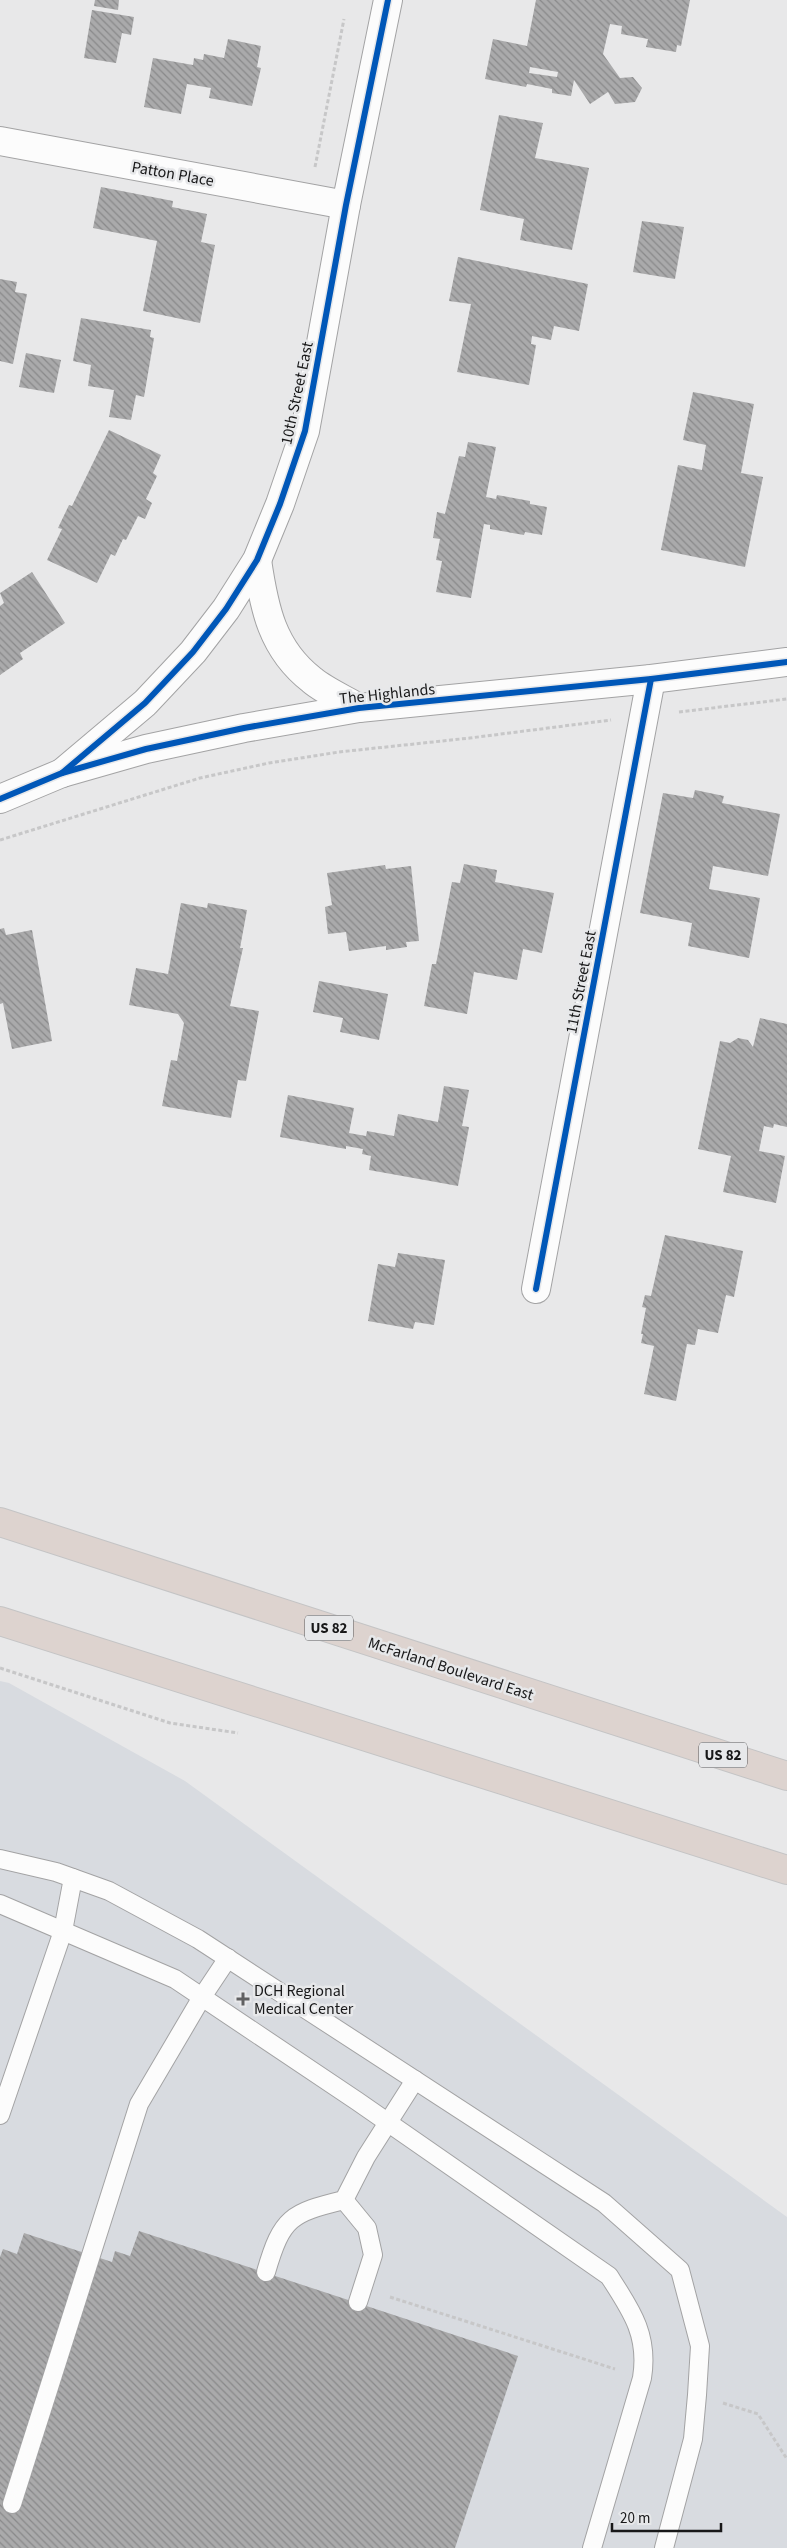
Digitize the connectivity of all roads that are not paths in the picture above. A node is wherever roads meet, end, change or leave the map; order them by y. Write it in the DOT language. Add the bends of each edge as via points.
graph roads {
  1 [pos="388,0"];
  2 [pos="0,142"];
  3 [pos="346,205"];
  4 [pos="257,560"];
  5 [pos="787,662"];
  6 [pos="651,679"];
  7 [pos="359,708"];
  8 [pos="62,773"];
  9 [pos="0,798"];
  10 [pos="536,1290"];
  11 [pos="0,1522"];
  12 [pos="0,1621"];
  13 [pos="787,1776"];
  14 [pos="0,1859"];
  15 [pos="787,1870"];
  16 [pos="73,1878"];
  17 [pos="0,1904"];
  18 [pos="63,1930"];
  19 [pos="228,1958"];
  20 [pos="202,1997"];
  21 [pos="415,2080"];
  22 [pos="0,2115"];
  23 [pos="388,2122"];
  24 [pos="344,2200"];
  25 [pos="266,2272"];
  26 [pos="358,2302"];
  27 [pos="12,2504"];
  28 [pos="592,2548"];
  29 [pos="664,2548"];
  1 -- 3 [label="street, 10th Street East"];
  2 -- 3 [label="street, Patton Place"];
  3 -- 4 [label="street, 10th Street East" via="304,431"];
  4 -- 7 [label="street" via="270,624 289,658 312,681"];
  4 -- 8 [label="street, 10th Street East" via="226,609 193,652 145,703"];
  5 -- 6 [label="street, The Highlands"];
  6 -- 7 [label="street, The Highlands"];
  6 -- 10 [label="street, 11th Street East"];
  7 -- 8 [label="street, The Highlands" via="146,749"];
  8 -- 9 [label="street, The Highlands"];
  11 -- 13 [label="highway, McFarland Boulevard East / US 82"];
  12 -- 15 [label="highway"];
  14 -- 16 [label="lane"];
  16 -- 18 [label="lane"];
  16 -- 19 [label="lane" via="109,1891"];
  17 -- 18 [label="lane"];
  18 -- 20 [label="lane" via="175,1979"];
  18 -- 22 [label="lane"];
  19 -- 20 [label="lane"];
  19 -- 21 [label="lane"];
  20 -- 23 [label="lane"];
  20 -- 27 [label="lane" via="139,2104"];
  21 -- 23 [label="lane"];
  21 -- 29 [label="lane" via="604,2203 680,2270 700,2346 693,2439"];
  23 -- 24 [label="lane"];
  23 -- 28 [label="lane" via="609,2276 634,2314 646,2358"];
  24 -- 25 [label="lane" via="308,2209 292,2217 272,2252"];
  24 -- 26 [label="lane" via="366,2228 373,2256"];
}
